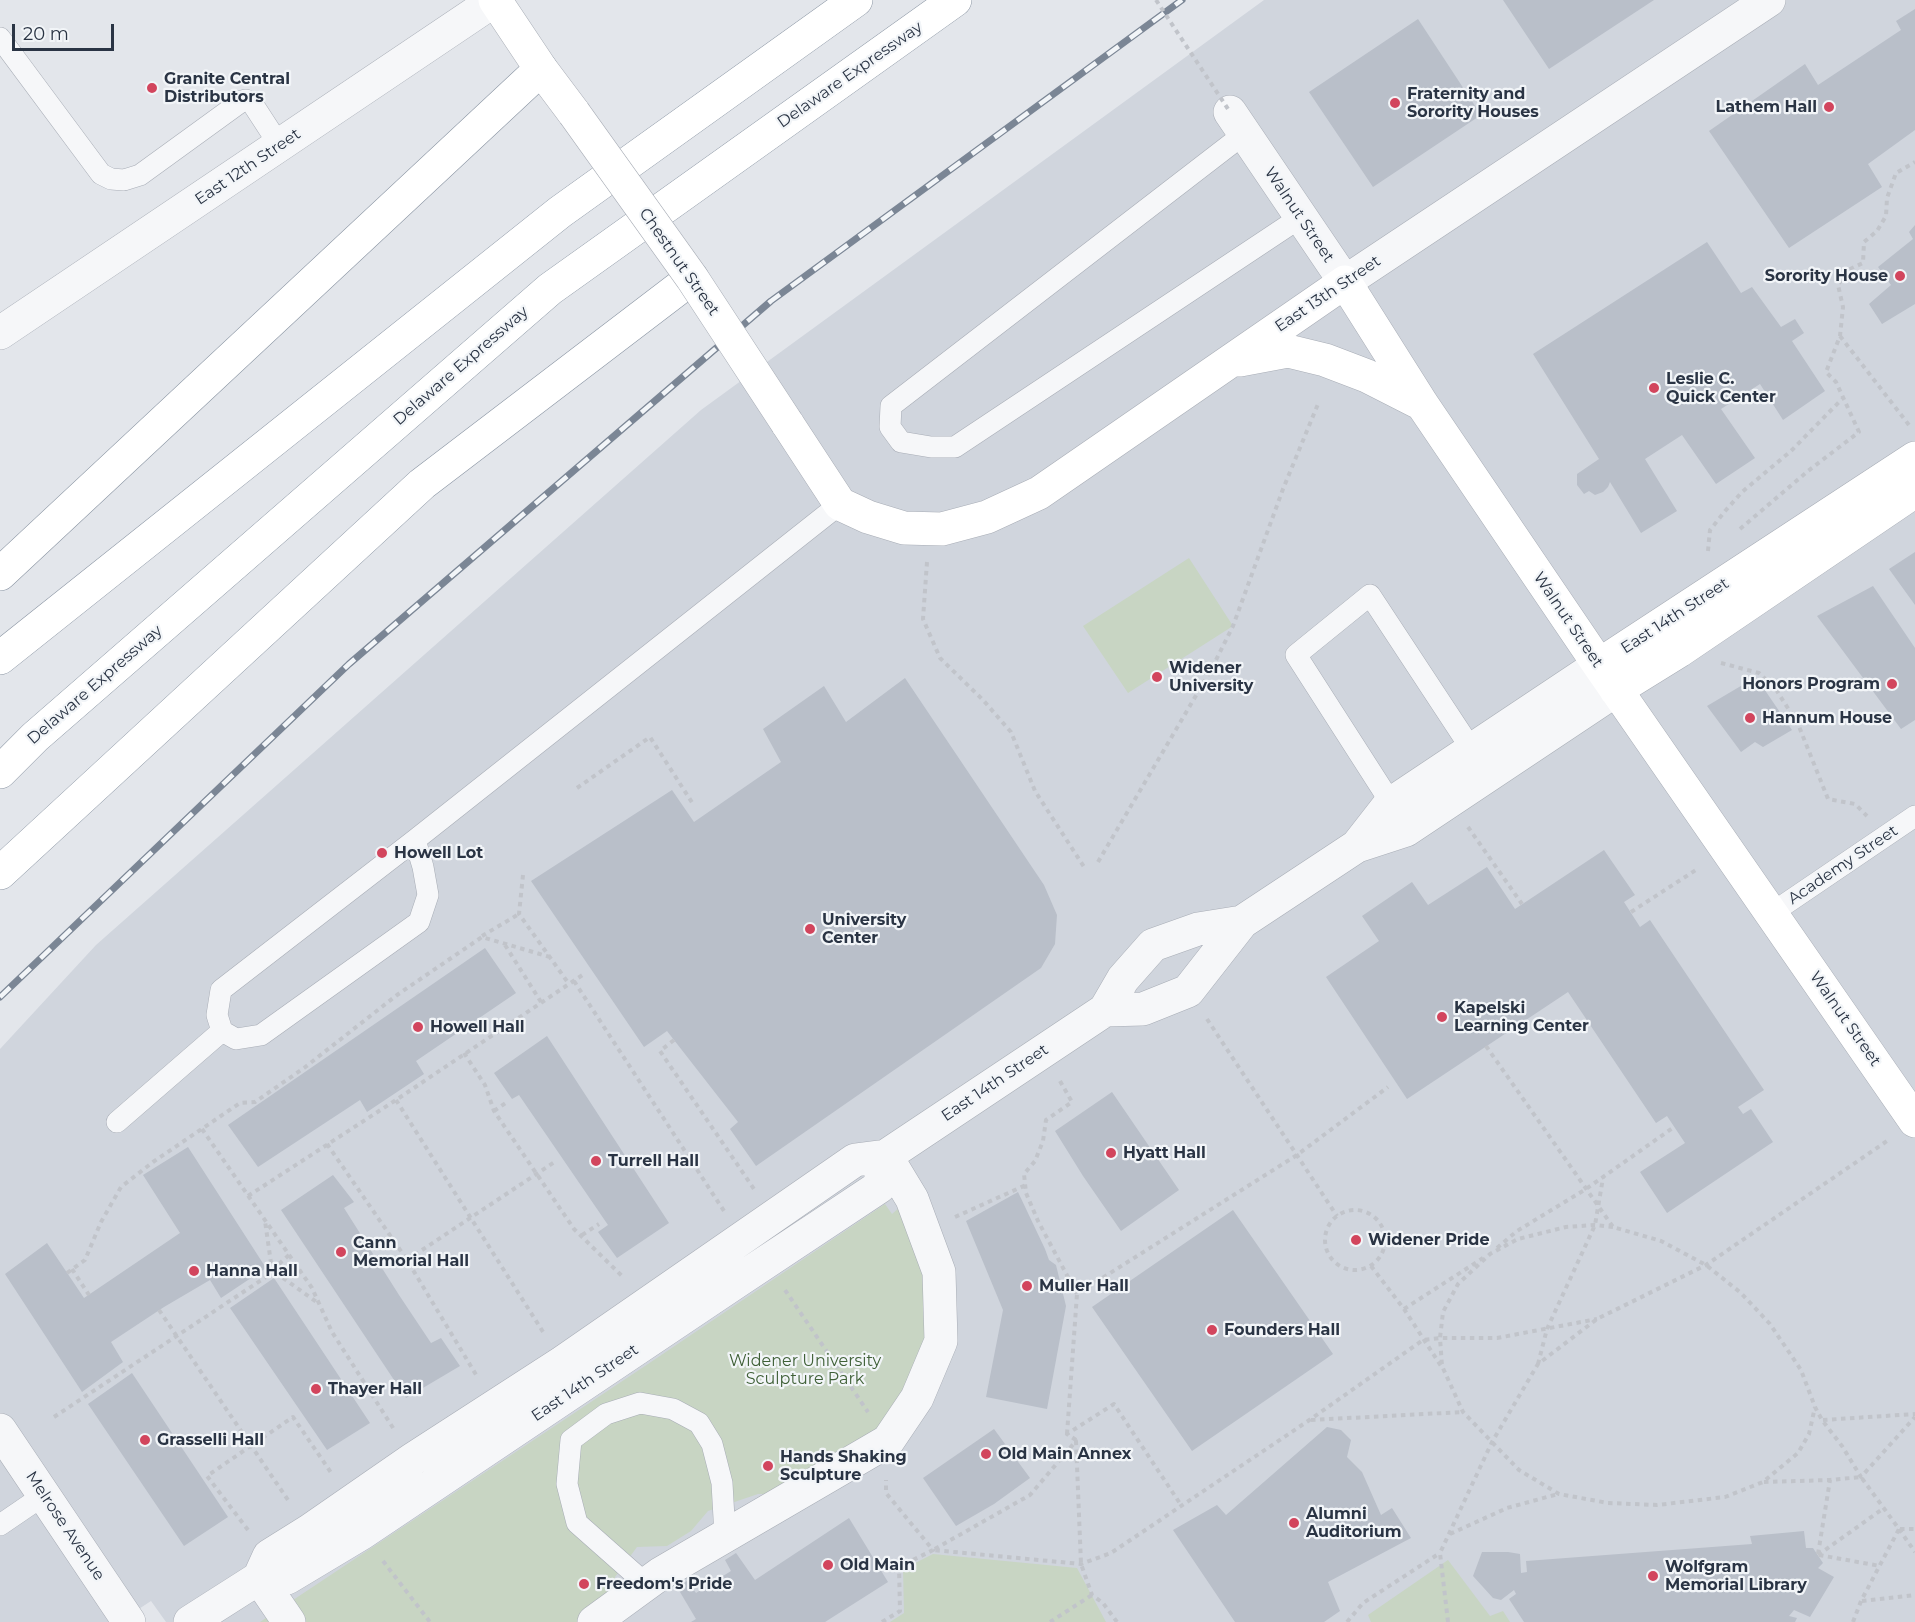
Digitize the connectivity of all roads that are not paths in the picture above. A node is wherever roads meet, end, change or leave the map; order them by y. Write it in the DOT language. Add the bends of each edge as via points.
graph roads {
  1 [pos="495,0"];
  2 [pos="856,0"];
  3 [pos="956,0"];
  4 [pos="1769,0"];
  5 [pos="0,38"];
  6 [pos="541,69"];
  7 [pos="1237,123"];
  8 [pos="280,146"];
  9 [pos="1301,217"];
  10 [pos="692,278"];
  11 [pos="1345,282"];
  12 [pos="0,333"];
  13 [pos="1226,363"];
  14 [pos="1422,404"];
  15 [pos="1912,474"];
  16 [pos="854,511"];
  17 [pos="0,574"];
  18 [pos="0,658"];
  19 [pos="1607,678"];
  20 [pos="1472,750"];
  21 [pos="0,772"];
  22 [pos="1391,803"];
  23 [pos="1915,816"];
  24 [pos="415,840"];
  25 [pos="1357,846"];
  26 [pos="0,873"];
  27 [pos="1772,913"];
  28 [pos="1242,922"];
  29 [pos="1104,1010"];
  30 [pos="222,1031"];
  31 [pos="117,1122"];
  32 [pos="1906,1128"];
  33 [pos="886,1156"];
  34 [pos="0,1430"];
  35 [pos="44,1495"];
  36 [pos="0,1525"];
  37 [pos="725,1536"];
  38 [pos="264,1567"];
  39 [pos="646,1584"];
  40 [pos="129,1622"];
  41 [pos="190,1622"];
  42 [pos="289,1622"];
  43 [pos="594,1622"];
  1 -- 6 [label="main road, Chestnut Street"];
  1 -- 8 [label="street, East 12th Street"];
  2 -- 18 [label="main road" via="560,212"];
  3 -- 21 [label="main road, Delaware Expressway" via="549,289 35,737"];
  4 -- 11 [label="street, East 13th Street"];
  5 -- 8 [label="lane" via="101,174 111,179 140,175 246,100 252,103"];
  6 -- 10 [label="main road, Chestnut Street, bridge"];
  6 -- 17 [label="main road"];
  7 -- 9 [label="street, Walnut Street"];
  7 -- 9 [label="lane" via="891,406 890,427 901,442 956,447"];
  8 -- 12 [label="street, East 12th Street"];
  9 -- 11 [label="street, Walnut Street"];
  10 -- 16 [label="main road, Chestnut Street, bridge" via="787,423"];
  10 -- 26 [label="main road" via="422,484"];
  11 -- 13 [label="main road, East 13th Street"];
  11 -- 14 [label="main road, Walnut Street"];
  13 -- 14 [label="main road" via="1288,351 1367,376"];
  13 -- 16 [label="main road, East 13th Street" via="1039,493 987,517 942,529 904,528"];
  14 -- 19 [label="main road, Walnut Street"];
  15 -- 19 [label="main road, East 14th Street"];
  15 -- 19 [label="main road, East 14th Street" via="1679,651"];
  16 -- 24 [label="lane"];
  19 -- 20 [label="street, East 14th Street"];
  19 -- 25 [label="street, East 14th Street" via="1450,802 1406,830"];
  19 -- 27 [label="main road, Walnut Street"];
  20 -- 22 [label="street, East 14th Street"];
  20 -- 22 [label="lane" via="1370,595 1296,655"];
  22 -- 25 [label="street, East 14th Street"];
  23 -- 27 [label="lane, Academy Street"];
  24 -- 30 [label="lane" via="221,990 217,1015"];
  24 -- 30 [label="lane" via="428,896 419,922 261,1035 236,1039"];
  25 -- 28 [label="street, East 14th Street"];
  27 -- 32 [label="main road, Walnut Street"];
  28 -- 29 [label="street, East 14th Street" via="1198,929 1152,945 1123,979"];
  28 -- 29 [label="street, East 14th Street" via="1188,991 1143,1009"];
  29 -- 33 [label="street, East 14th Street"];
  30 -- 31 [label="lane"];
  33 -- 37 [label="street" via="912,1199 939,1272 941,1341 916,1398 888,1441"];
  33 -- 38 [label="street, East 14th Street" via="855,1160 563,1362 413,1459"];
  33 -- 38 [label="street, East 14th Street" via="879,1188 362,1533 287,1578"];
  34 -- 35 [label="street, Melrose Avenue"];
  35 -- 36 [label="lane"];
  35 -- 40 [label="street, Melrose Avenue"];
  37 -- 39 [label="street"];
  37 -- 39 [label="lane" via="722,1484 712,1444 699,1423 673,1409 640,1403 606,1414 571,1440 567,1484 577,1523"];
  38 -- 41 [label="street, East 14th Street"];
  38 -- 42 [label="street"];
  39 -- 43 [label="street"];
}
